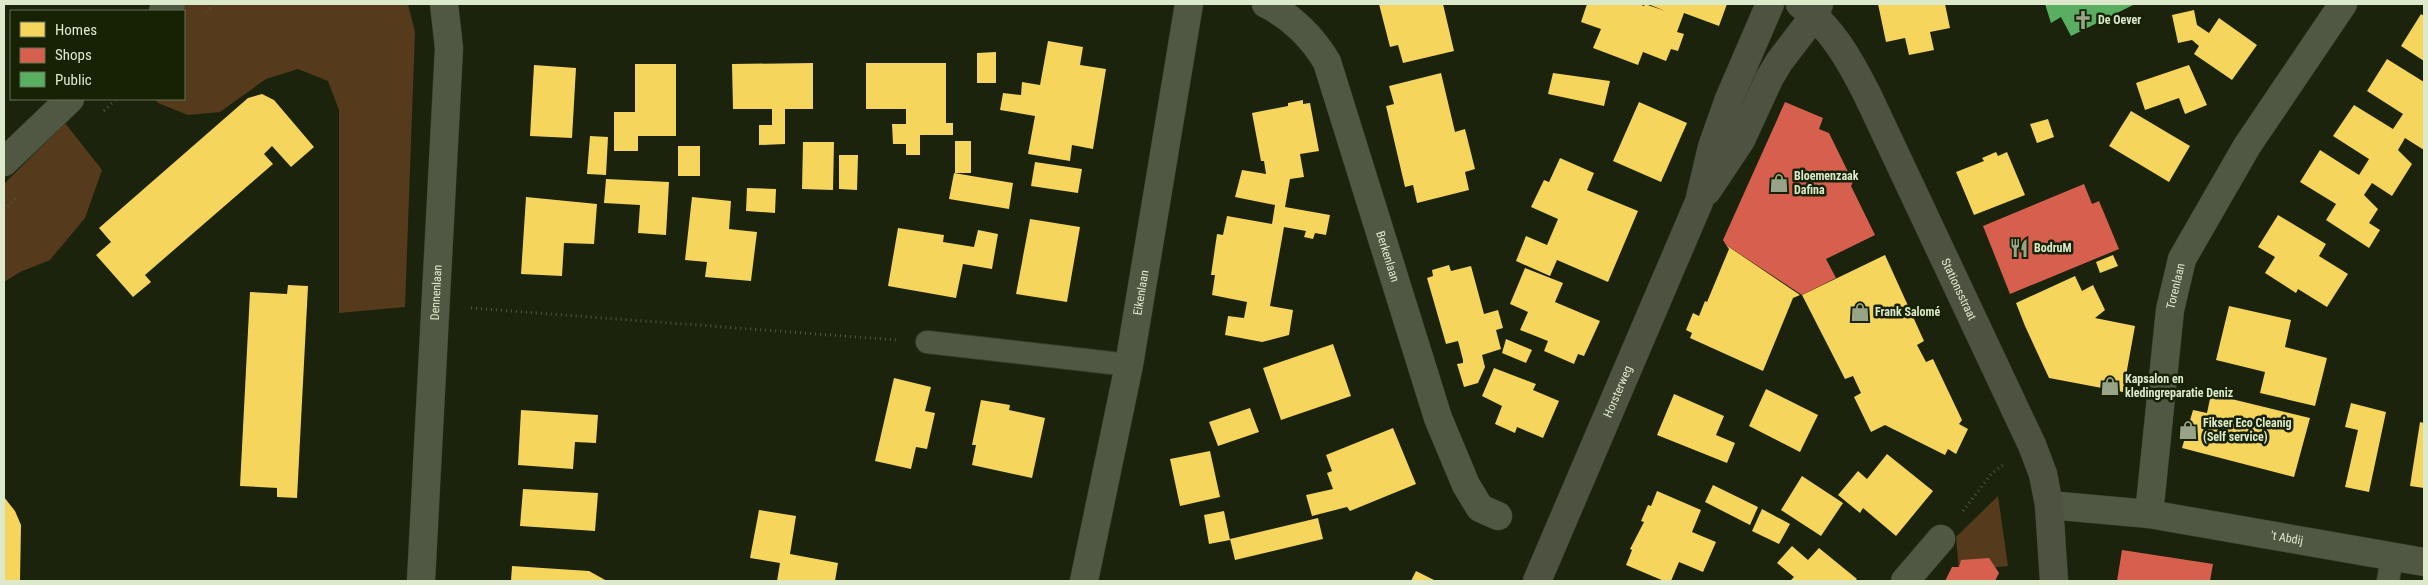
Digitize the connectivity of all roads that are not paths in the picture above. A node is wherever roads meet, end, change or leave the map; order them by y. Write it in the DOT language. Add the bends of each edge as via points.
graph roads {
  1 [pos="444,4"];
  2 [pos="1189,4"];
  3 [pos="1266,4"];
  4 [pos="1770,4"];
  5 [pos="2343,4"];
  6 [pos="1811,8"];
  7 [pos="69,100"];
  8 [pos="4,162"];
  9 [pos="1699,202"];
  10 [pos="927,342"];
  11 [pos="1129,365"];
  12 [pos="2048,505"];
  13 [pos="2149,514"];
  14 [pos="1498,516"];
  15 [pos="1941,539"];
  16 [pos="2424,562"];
  17 [pos="2390,569"];
  18 [pos="420,581"];
  19 [pos="1084,581"];
  20 [pos="1538,581"];
  21 [pos="1905,581"];
  22 [pos="2054,581"];
  1 -- 18 [label="street, Dennenlaan" via="449,48"];
  2 -- 11 [label="street, Eikenlaan"];
  3 -- 14 [label="street, Berkenlaan" via="1317,44 1327,62 1438,418 1466,485 1480,508"];
  4 -- 9 [label="main road, Horsterweg" via="1728,99"];
  5 -- 13 [label="street, Torenlaan" via="2247,146 2182,259 2170,310"];
  6 -- 9 [label="main road, Horsterweg" via="1769,80 1741,140"];
  6 -- 12 [label="main road, Stationsstraat" via="1844,50 1867,94 2032,445 2043,474"];
  7 -- 8 [label="street"];
  9 -- 20 [label="main road, Horsterweg"];
  10 -- 11 [label="lane"];
  11 -- 19 [label="street, Eikenlaan"];
  12 -- 13 [label="street"];
  12 -- 22 [label="main road, Stationsstraat"];
  13 -- 17 [label="street, 't Abdij"];
  15 -- 21 [label="street"];
  16 -- 17 [label="street, 't Abdij"];
}
